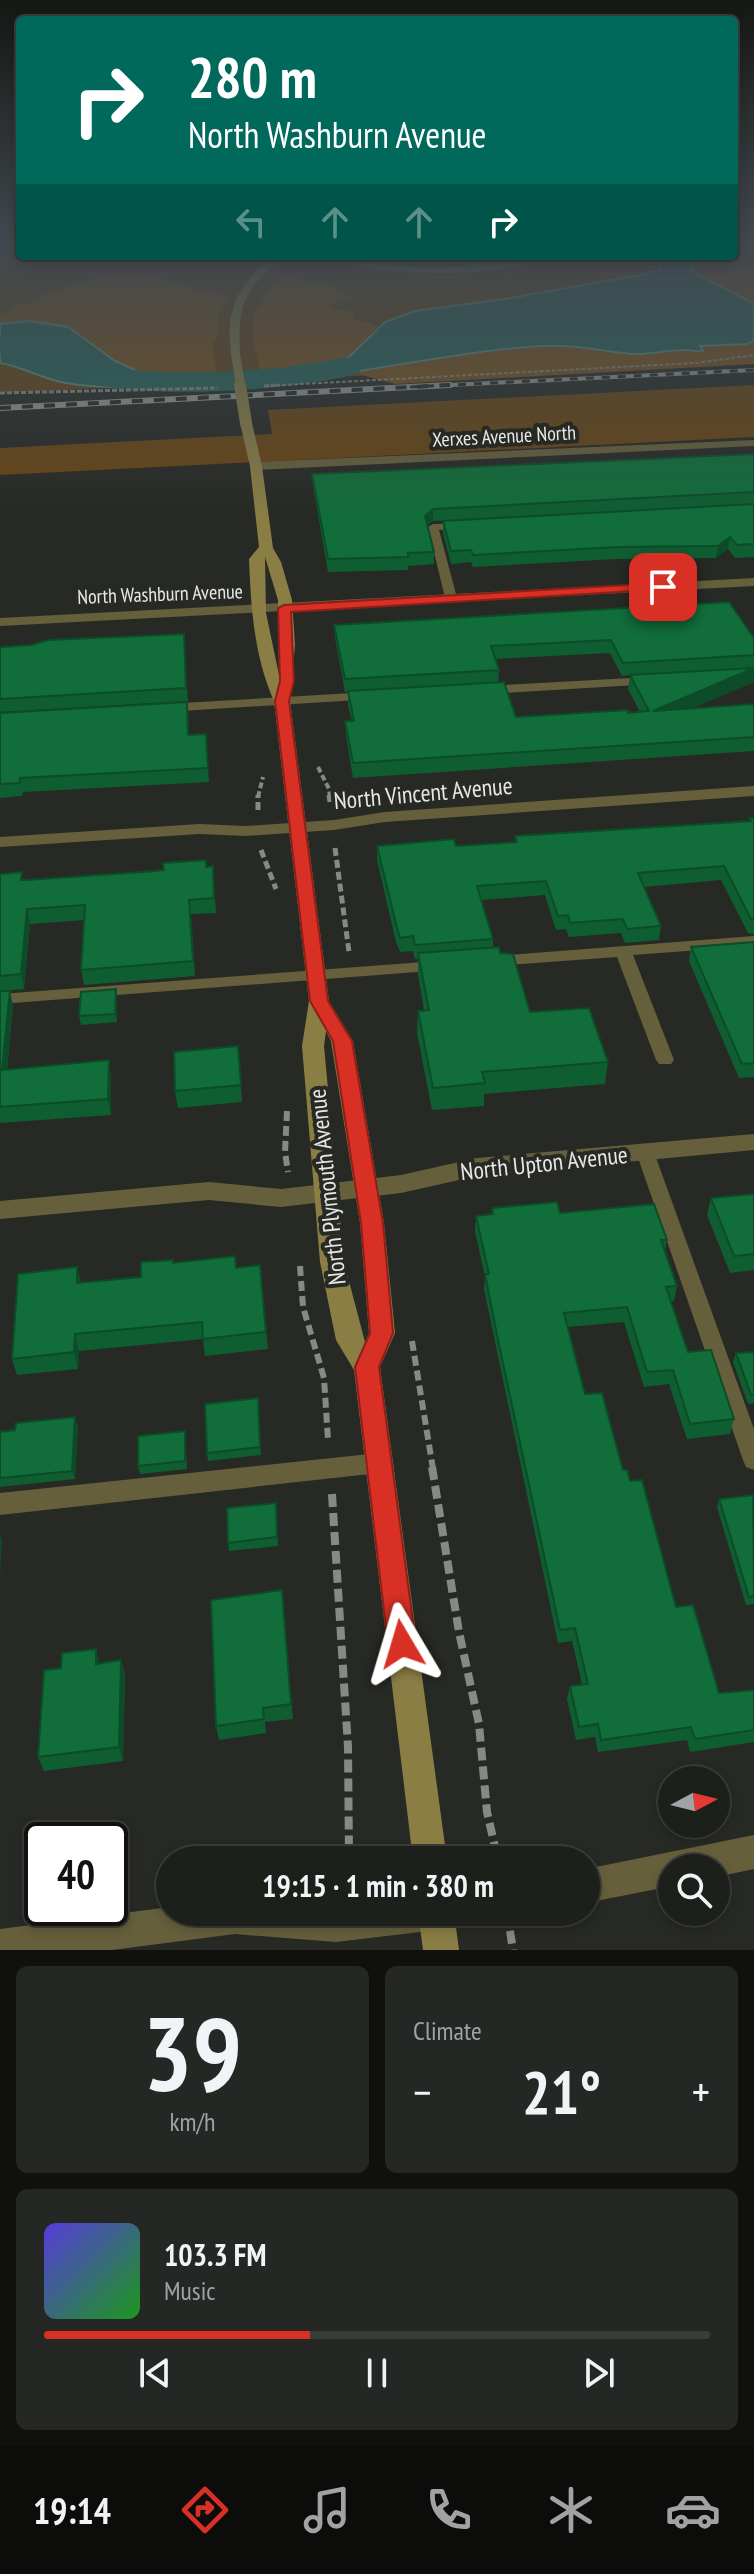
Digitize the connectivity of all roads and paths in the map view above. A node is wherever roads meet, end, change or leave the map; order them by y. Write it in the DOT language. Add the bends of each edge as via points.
graph roads {
  1 [pos="234,337"];
  2 [pos="754,355"];
  3 [pos="259,386"];
  4 [pos="228,388"];
  5 [pos="0,393"];
  6 [pos="754,443"];
  7 [pos="256,466"];
  8 [pos="479,525"];
  9 [pos="266,548"];
  10 [pos="754,582"];
  11 [pos="451,598"];
  12 [pos="284,608"];
  13 [pos="260,610"];
  14 [pos="0,622"];
  15 [pos="661,680"];
  16 [pos="476,690"];
  17 [pos="384,695"];
  18 [pos="282,701"];
  19 [pos="143,710"];
  20 [pos="754,791"];
  21 [pos="297,828"];
  22 [pos="335,841"];
  23 [pos="0,842"];
  24 [pos="258,845"];
  25 [pos="278,894"];
  26 [pos="754,941"];
  27 [pos="623,951"];
  28 [pos="480,962"];
  29 [pos="448,965"];
  30 [pos="352,972"];
  31 [pos="316,975"];
  32 [pos="0,999"];
  33 [pos="319,1001"];
  34 [pos="665,1060"];
  35 [pos="287,1106"];
  36 [pos="754,1142"];
  37 [pos="645,1152"];
  38 [pos="290,1179"];
  39 [pos="366,1188"];
  40 [pos="324,1193"];
  41 [pos="0,1210"];
  42 [pos="299,1261"];
  43 [pos="411,1335"];
  44 [pos="367,1367"];
  45 [pos="748,1424"];
  46 [pos="754,1460"];
  47 [pos="379,1463"];
  48 [pos="330,1468"];
  49 [pos="0,1504"];
  50 [pos="349,1846"];
  51 [pos="428,1846"];
  52 [pos="495,1846"];
  53 [pos="754,1852"];
  54 [pos="600,1883"];
  55 [pos="159,1926"];
  56 [pos="438,1926"];
  57 [pos="509,1926"];
  58 [pos="0,1947"];
  59 [pos="441,1950"];
  60 [pos="513,1950"];
  1 -- 7 [label="street, North Plymouth Avenue, bridge"];
  2 -- 3 [label="path" via="677,364"];
  4 -- 5 [label="path"];
  6 -- 7 [label="street, Xerxes Avenue North"];
  7 -- 9 [label="street, North Plymouth Avenue"];
  8 -- 11 [label="lane" via="433,527"];
  9 -- 12 [label="street, North Plymouth Avenue" via="275,559"];
  9 -- 13 [label="street, North Plymouth Avenue" via="256,559"];
  10 -- 11 [label="street, North Washburn Avenue"];
  11 -- 12 [label="street, North Washburn Avenue"];
  12 -- 13 [label="street, North Washburn Avenue"];
  12 -- 18 [label="street, North Plymouth Avenue" via="287,681"];
  13 -- 14 [label="street, North Washburn Avenue"];
  13 -- 18 [label="street, North Plymouth Avenue" via="271,681"];
  15 -- 16 [label="lane"];
  17 -- 18 [label="lane"];
  18 -- 19 [label="lane"];
  18 -- 21 [label="street, North Plymouth Avenue"];
  20 -- 21 [label="street, North Vincent Avenue"];
  21 -- 23 [label="street, North Vincent Avenue"];
  21 -- 31 [label="street, North Plymouth Avenue"];
  22 -- 30 [label="path"];
  24 -- 25 [label="path"];
  26 -- 27 [label="lane"];
  27 -- 28 [label="lane"];
  27 -- 34 [label="lane"];
  29 -- 30 [label="lane"];
  30 -- 31 [label="lane"];
  31 -- 32 [label="lane"];
  31 -- 33 [label="street, North Plymouth Avenue"];
  33 -- 39 [label="street, North Plymouth Avenue" via="342,1041"];
  33 -- 40 [label="street, North Plymouth Avenue" via="313,1046"];
  35 -- 38 [label="path"];
  36 -- 37 [label="street, North Upton Avenue"];
  37 -- 39 [label="street, North Upton Avenue" via="477,1167"];
  37 -- 45 [label="lane"];
  39 -- 40 [label="street, North Upton Avenue"];
  39 -- 44 [label="street, North Plymouth Avenue" via="382,1333"];
  40 -- 41 [label="street, North Upton Avenue" via="281,1198 209,1191"];
  40 -- 44 [label="street, North Plymouth Avenue" via="349,1340"];
  42 -- 48 [label="path" via="303,1307 324,1378"];
  43 -- 52 [label="path" via="479,1724"];
  44 -- 47 [label="street, North Plymouth Avenue"];
  45 -- 46 [label="lane"];
  47 -- 48 [label="lane"];
  47 -- 51 [label="street, North Plymouth Avenue"];
  48 -- 49 [label="lane"];
  48 -- 50 [label="path" via="348,1747"];
  53 -- 54 [label="street"];
  55 -- 58 [label="street"];
  56 -- 59 [label="street"];
  57 -- 60 [label="path"];
}
